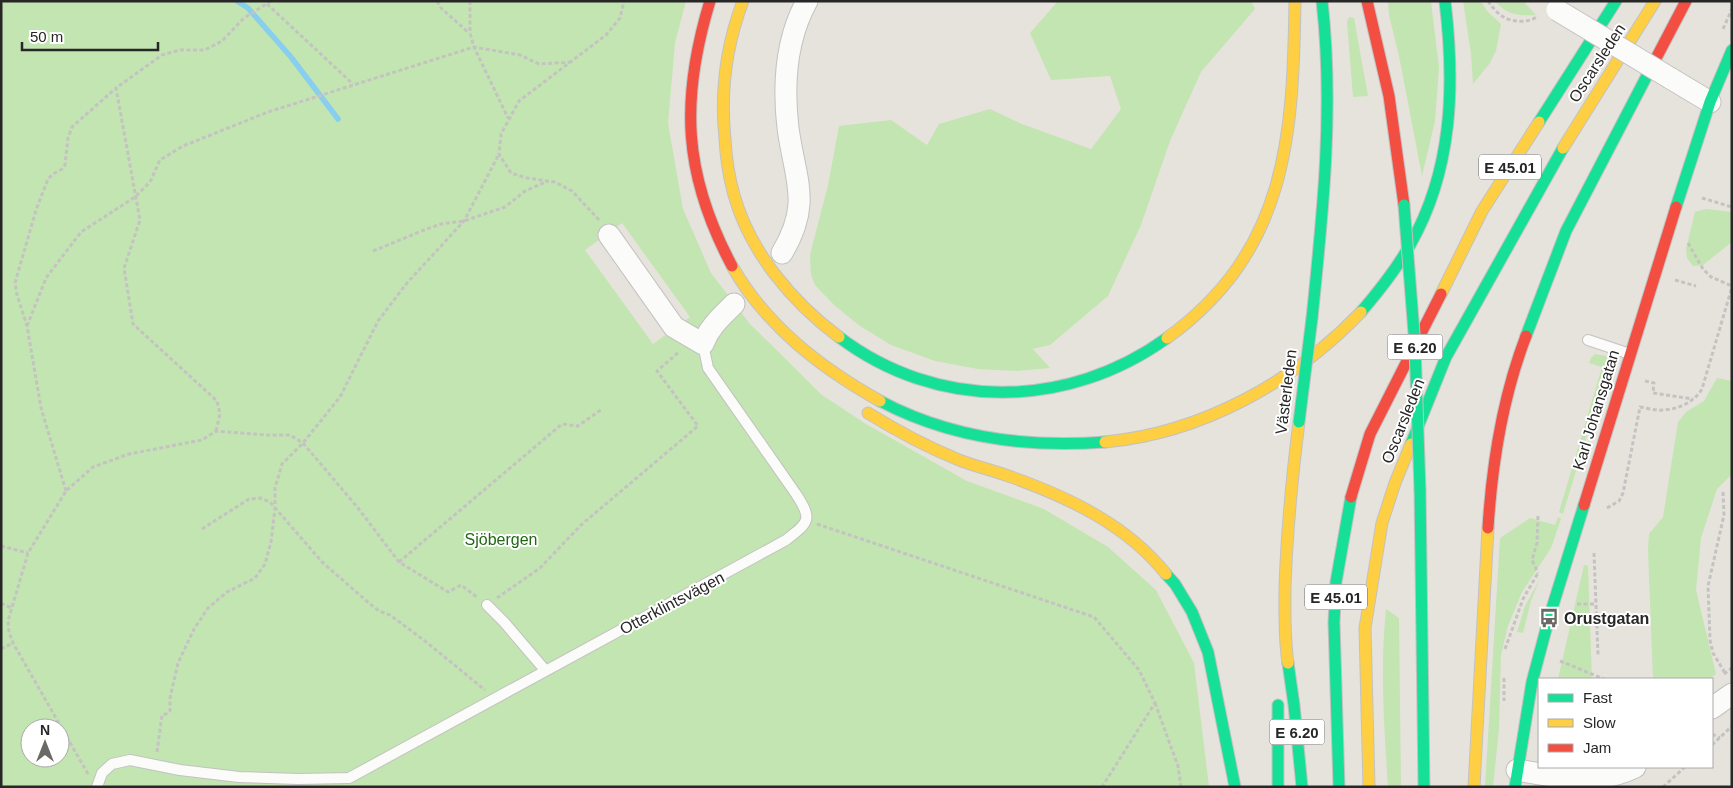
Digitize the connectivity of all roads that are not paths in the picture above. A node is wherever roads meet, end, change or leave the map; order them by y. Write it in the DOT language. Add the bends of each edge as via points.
graph roads {
  1 [pos="710,1"];
  2 [pos="743,1"];
  3 [pos="807,1"];
  4 [pos="1295,1"];
  5 [pos="1322,1"];
  6 [pos="1367,1"];
  7 [pos="1445,1"];
  8 [pos="1616,1"];
  9 [pos="1655,1"];
  10 [pos="1686,1"];
  11 [pos="1549,8"];
  12 [pos="1732,50"];
  13 [pos="1710,102"];
  14 [pos="609,235"];
  15 [pos="782,253"];
  16 [pos="734,304"];
  17 [pos="1588,340"];
  18 [pos="697,341"];
  19 [pos="1630,354"];
  20 [pos="813,358"];
  21 [pos="830,384"];
  22 [pos="856,406"];
  23 [pos="487,605"];
  24 [pos="1422,638"];
  25 [pos="1284,639"];
  26 [pos="545,670"];
  27 [pos="1732,694"];
  28 [pos="1713,707"];
  29 [pos="1633,768"];
  30 [pos="349,778"];
  31 [pos="1516,778"];
  32 [pos="94,783"];
  33 [pos="343,787"];
  34 [pos="1235,787"];
  35 [pos="1278,787"];
  36 [pos="1302,787"];
  37 [pos="1340,787"];
  38 [pos="1369,787"];
  39 [pos="1424,787"];
  40 [pos="1433,787"];
  41 [pos="1474,787"];
  1 -- 20 [label="main road" via="696,54 690,101 693,151 706,208 720,246 744,286 770,319"];
  2 -- 4 [label="main road" via="726,61 723,128 739,212 764,260 810,315 869,358 958,390 1018,392 1046,390 1109,371 1168,339 1214,299 1245,258 1270,204 1283,154 1291,104"];
  3 -- 15 [label="street" via="794,31 786,76 785,104 800,204 790,239"];
  5 -- 25 [label="main road, Västerleden / E 6.20, bridge" via="1328,80 1324,201 1292,478"];
  6 -- 24 [label="main road, E 6.20, bridge" via="1389,96 1404,205 1415,346"];
  7 -- 20 [label="main road" via="1450,34 1448,125 1440,170 1418,231 1372,301 1342,332 1253,396 1200,420 1134,439 1075,444 1004,441 957,432 900,412 849,384"];
  8 -- 37 [label="main road, Oscarsleden / E 45.01" via="1482,211 1367,443 1348,510 1336,582 1334,661"];
  9 -- 38 [label="main road, Oscarsleden / E 45.01" via="1567,140 1446,357 1395,483 1382,523 1365,628"];
  10 -- 41 [label="main road" via="1566,231 1518,357 1494,468"];
  11 -- 13 [label="street, bridge"];
  12 -- 13 [label="main road, Karl Johansgatan"];
  13 -- 19 [label="main road, Karl Johansgatan"];
  14 -- 18 [label="street" via="674,327"];
  16 -- 18 [label="street"];
  17 -- 19 [label="lane"];
  18 -- 26 [label="lane, Otterklintsvägen" via="708,368 807,511 806,520 786,540"];
  19 -- 31 [label="main road, Karl Johansgatan" via="1546,627 1532,682"];
  20 -- 21 [label="main road"];
  22 -- 34 [label="main road" via="915,441 1019,479 1100,516 1143,548 1184,599 1206,646"];
  23 -- 26 [label="lane"];
  24 -- 39 [label="main road, E 6.20"];
  24 -- 40 [label="main road"];
  25 -- 35 [label="main road" via="1279,688"];
  25 -- 36 [label="main road, Västerleden / E 6.20"];
  26 -- 30 [label="lane, Otterklintsvägen"];
  27 -- 28 [label="street"];
  29 -- 31 [label="street" via="1601,778"];
  30 -- 32 [label="lane" via="240,778 130,760 112,764"];
  30 -- 33 [label="lane"];
}
